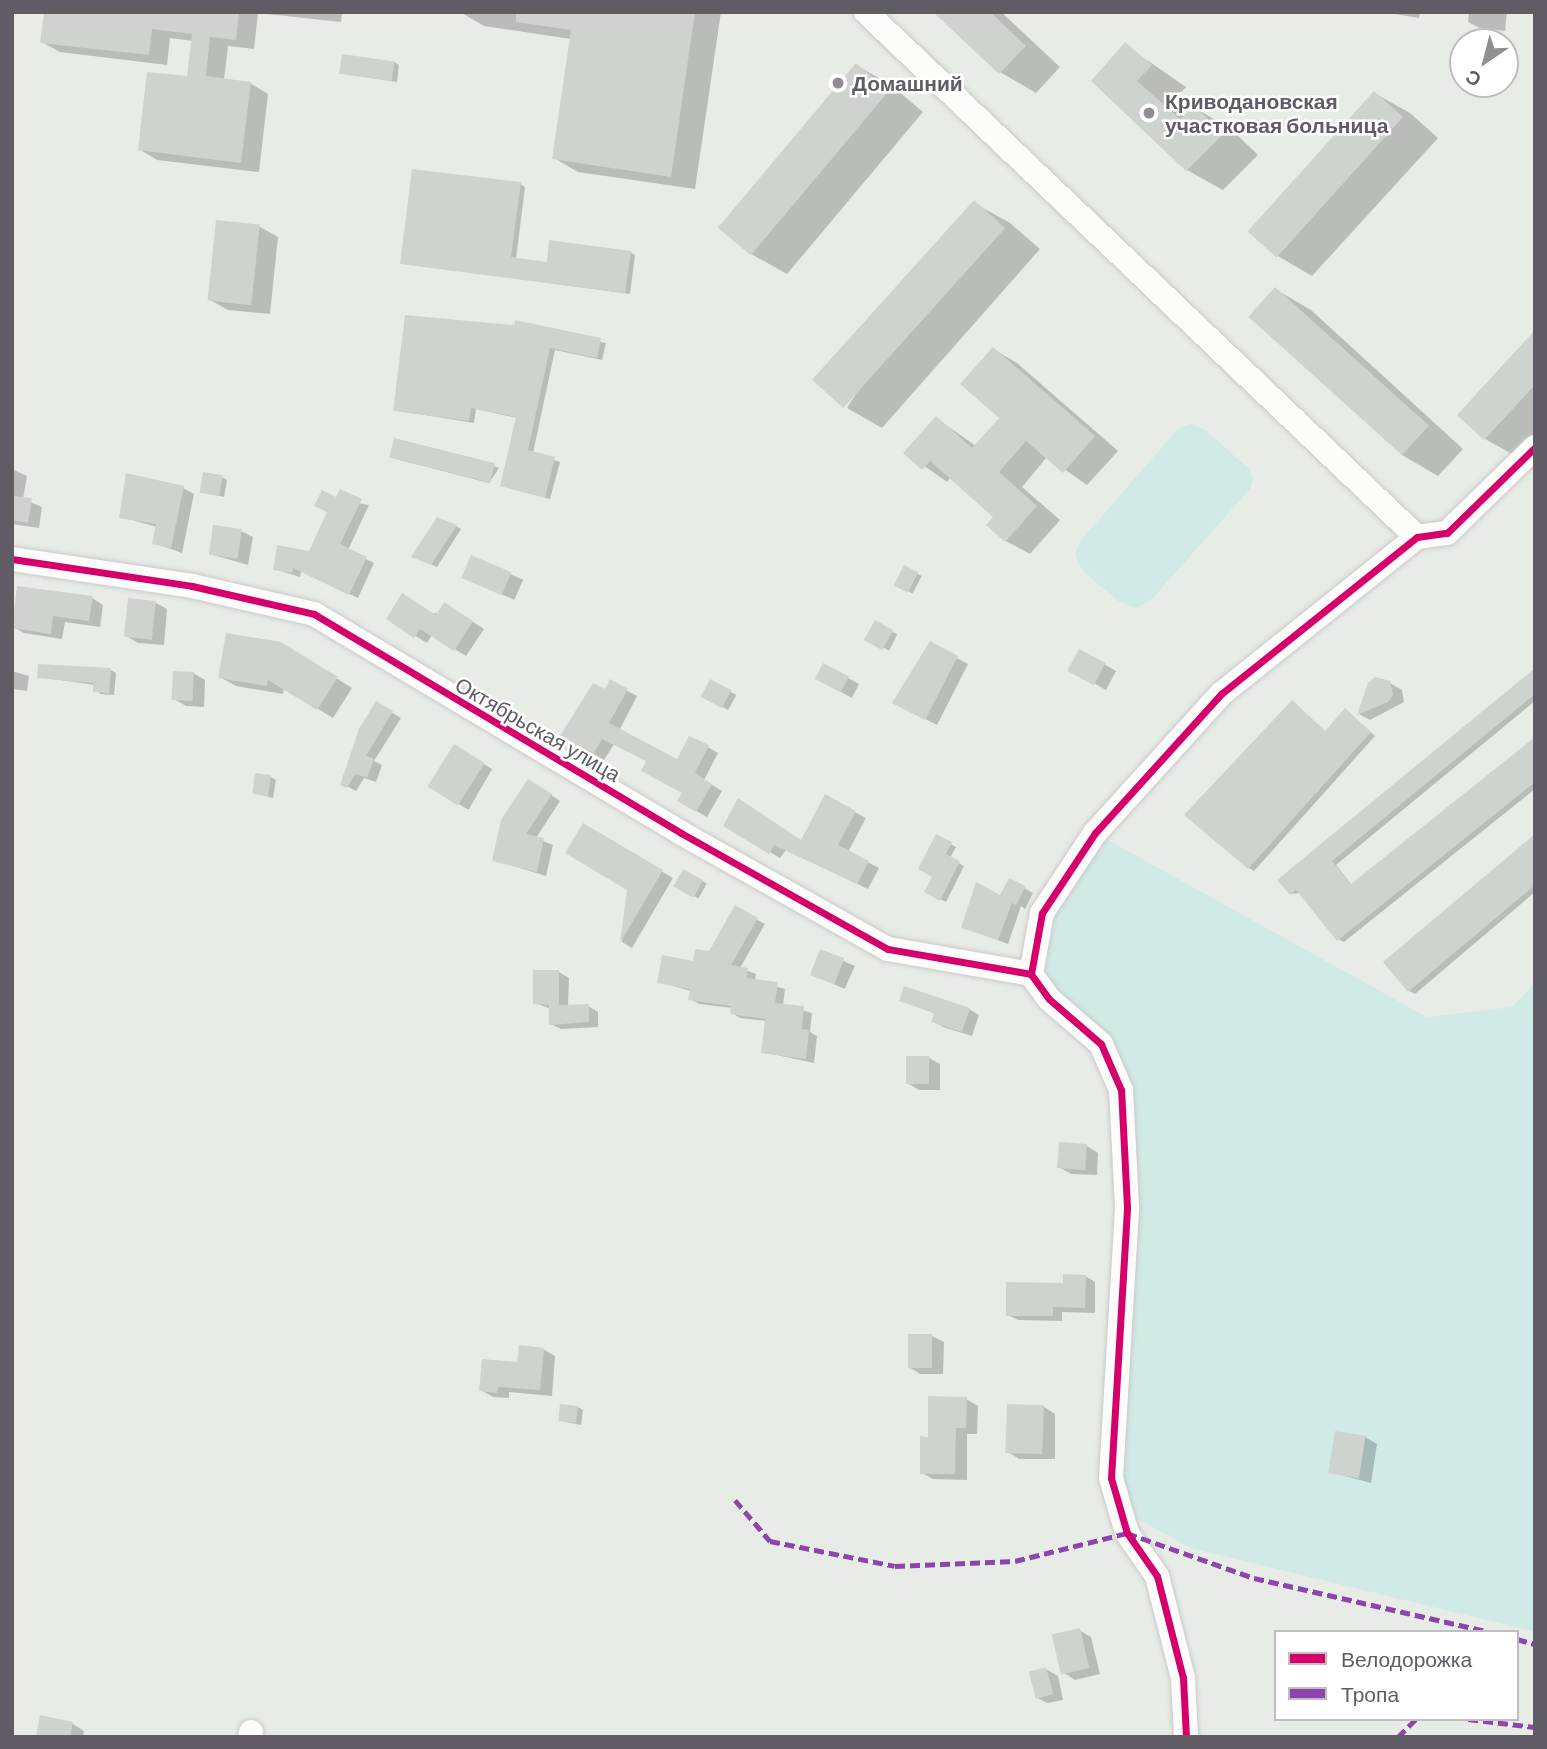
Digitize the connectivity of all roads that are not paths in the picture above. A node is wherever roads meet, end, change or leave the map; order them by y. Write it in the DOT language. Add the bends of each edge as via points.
graph roads {
  1 [pos="866,12"];
  2 [pos="1535,447"];
  3 [pos="1417,537"];
  4 [pos="12,559"];
  5 [pos="1031,974"];
  6 [pos="1186,1737"];
  1 -- 3 [label="street"];
  2 -- 3 [label="street" via="1447,533"];
  3 -- 5 [label="street" via="1221,694 1095,832 1042,913"];
  4 -- 5 [label="street, Октябрьская улица" via="192,586 314,614 681,834 888,949"];
  5 -- 6 [label="street" via="1049,999 1101,1044 1121,1090 1127,1207 1111,1478 1127,1533 1157,1576 1183,1678"];
}
